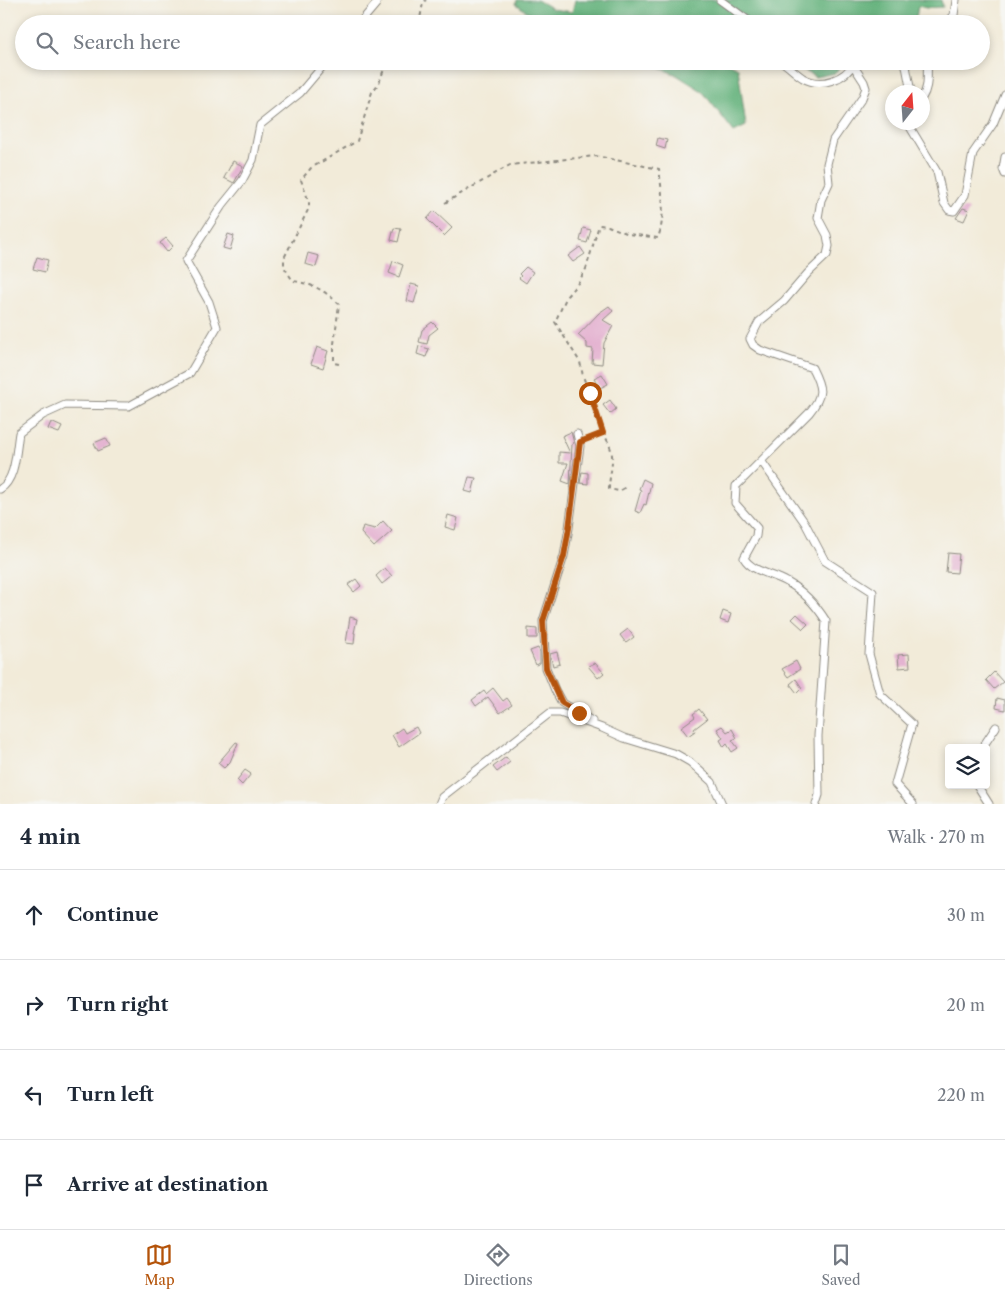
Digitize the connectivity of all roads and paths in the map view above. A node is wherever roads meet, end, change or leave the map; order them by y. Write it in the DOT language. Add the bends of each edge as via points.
graph roads {
  1 [pos="377,0"];
  2 [pos="426,0"];
  3 [pos="720,0"];
  4 [pos="956,0"];
  5 [pos="367,15"];
  6 [pos="421,15"];
  7 [pos="741,15"];
  8 [pos="954,15"];
  9 [pos="319,70"];
  10 [pos="384,70"];
  11 [pos="793,70"];
  12 [pos="846,70"];
  13 [pos="857,70"];
  14 [pos="907,70"];
  15 [pos="928,70"];
  16 [pos="910,85"];
  17 [pos="928,85"];
  18 [pos="1005,95"];
  19 [pos="912,131"];
  20 [pos="1005,157"];
  21 [pos="1005,174"];
  22 [pos="445,203"];
  23 [pos="338,364"];
  24 [pos="603,433"];
  25 [pos="577,434"];
  26 [pos="580,442"];
  27 [pos="762,462"];
  28 [pos="626,487"];
  29 [pos="0,489"];
  30 [pos="996,727"];
  31 [pos="602,728"];
  32 [pos="985,744"];
  33 [pos="980,789"];
  34 [pos="439,804"];
  35 [pos="722,804"];
  36 [pos="816,804"];
  37 [pos="913,804"];
  38 [pos="989,804"];
  1 -- 5 [label="street"];
  2 -- 6 [label="path"];
  3 -- 7 [label="street"];
  4 -- 8 [label="street"];
  9 -- 29 [label="street" via="300,93 260,125 253,160 242,181 186,260 209,302 217,328 190,373 128,406 65,405 43,415 19,434 12,471"];
  10 -- 23 [label="path" via="380,84 372,92 357,141 311,168 300,180 309,208 284,258 284,267 293,281 325,291 339,304 334,344 334,363"];
  11 -- 12 [label="street" via="818,83 838,79"];
  13 -- 27 [label="street" via="866,88 833,140 827,164 830,183 820,200 818,218 827,235 827,255 784,301 759,322 750,340 760,350 812,368 821,389 818,402"];
  14 -- 16 [label="street"];
  15 -- 17 [label="street"];
  18 -- 19 [label="street" via="993,124 973,153 965,195 954,211 944,203 937,172"];
  20 -- 21 [label="street"];
  22 -- 24 [label="path" via="510,165 596,156 659,169 663,225 658,238 600,225 586,269 567,296 555,322 580,362"];
  24 -- 26 [label="path"];
  24 -- 28 [label="path" via="610,445 612,460 608,489 619,491"];
  25 -- 26 [label="street"];
  26 -- 31 [label="street" via="564,556 543,621 546,668 562,703"];
  27 -- 36 [label="street" via="736,486 734,503 757,528 744,558 801,592 826,620 818,736 819,795"];
  27 -- 37 [label="street" via="804,523 825,561 873,592 869,654 880,694 912,724 895,784"];
  30 -- 32 [label="street"];
  31 -- 34 [label="street" via="560,712 550,713 442,797"];
  31 -- 35 [label="street" via="690,762 712,782"];
  33 -- 38 [label="street"];
}
